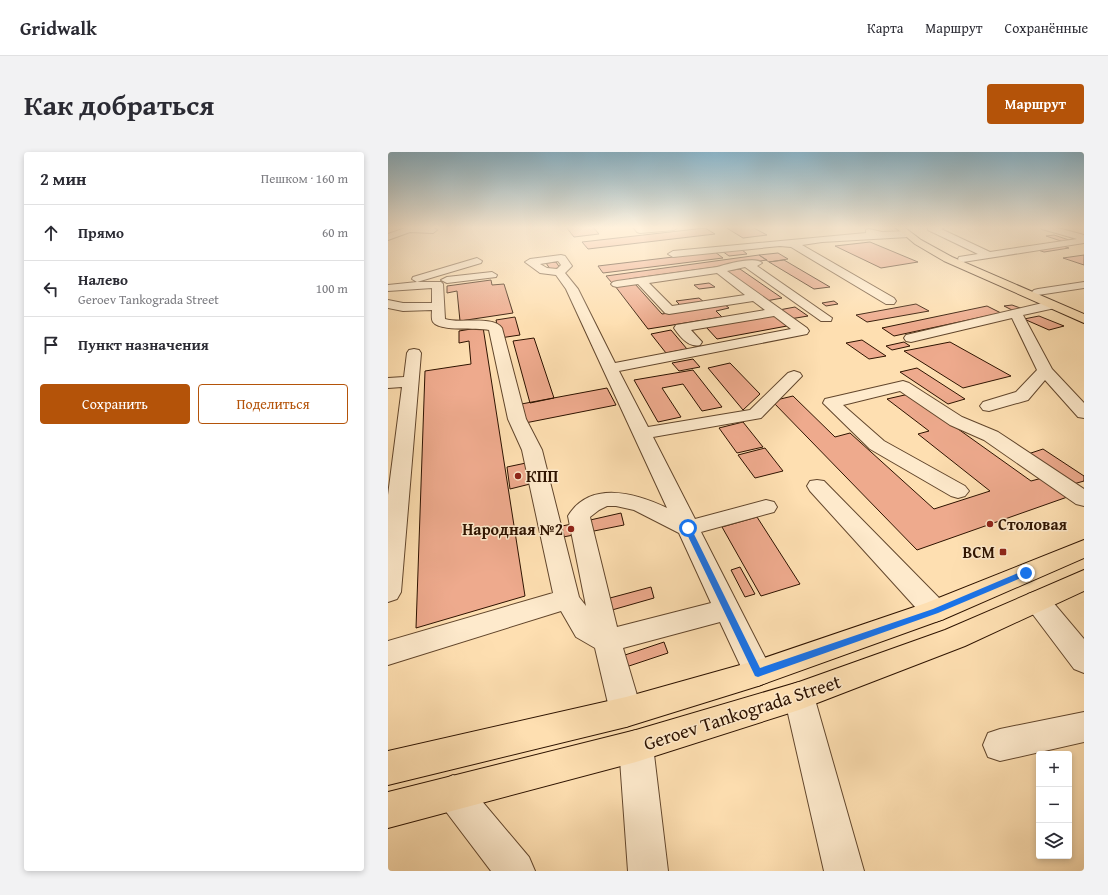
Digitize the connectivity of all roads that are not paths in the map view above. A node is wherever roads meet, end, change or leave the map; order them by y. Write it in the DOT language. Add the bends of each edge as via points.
graph roads {
  1 [pos="477,261"];
  2 [pos="822,261"];
  3 [pos="951,261"];
  4 [pos="967,261"];
  5 [pos="719,270"];
  6 [pos="558,272"];
  7 [pos="492,275"];
  8 [pos="641,281"];
  9 [pos="388,282"];
  10 [pos="437,284"];
  11 [pos="617,284"];
  12 [pos="1084,285"];
  13 [pos="388,288"];
  14 [pos="1038,292"];
  15 [pos="755,297"];
  16 [pos="890,300"];
  17 [pos="388,304"];
  18 [pos="1051,305"];
  19 [pos="439,306"];
  20 [pos="1084,311"];
  21 [pos="775,312"];
  22 [pos="1016,314"];
  23 [pos="826,318"];
  24 [pos="1084,320"];
  25 [pos="910,338"];
  26 [pos="695,342"];
  27 [pos="414,353"];
  28 [pos="611,368"];
  29 [pos="1046,371"];
  30 [pos="794,376"];
  31 [pos="411,381"];
  32 [pos="388,383"];
  33 [pos="989,406"];
  34 [pos="1083,411"];
  35 [pos="642,434"];
  36 [pos="817,486"];
  37 [pos="958,491"];
  38 [pos="1084,500"];
  39 [pos="766,507"];
  40 [pos="688,528"];
  41 [pos="1084,548"];
  42 [pos="1084,580"];
  43 [pos="388,592"];
  44 [pos="567,599"];
  45 [pos="1037,601"];
  46 [pos="727,609"];
  47 [pos="935,611"];
  48 [pos="607,642"];
  49 [pos="388,653"];
  50 [pos="1084,660"];
  51 [pos="758,673"];
  52 [pos="798,696"];
  53 [pos="626,712"];
  54 [pos="1084,727"];
  55 [pos="1000,745"];
  56 [pos="636,746"];
  57 [pos="388,768"];
  58 [pos="453,793"];
  59 [pos="388,810"];
  60 [pos="515,871"];
  61 [pos="648,871"];
  62 [pos="844,871"];
  1 -- 9 [label="lane" via="422,278"];
  2 -- 16 [label="lane"];
  3 -- 18 [label="main road"];
  4 -- 14 [label="main road"];
  5 -- 8 [label="lane"];
  5 -- 15 [label="lane"];
  5 -- 23 [label="lane" via="752,263"];
  6 -- 28 [label="lane" via="572,289"];
  7 -- 10 [label="lane"];
  8 -- 11 [label="lane"];
  8 -- 15 [label="lane" via="669,310"];
  10 -- 13 [label="lane"];
  10 -- 19 [label="lane"];
  12 -- 14 [label="lane"];
  14 -- 20 [label="main road"];
  15 -- 21 [label="lane"];
  17 -- 19 [label="lane" via="403,307"];
  18 -- 22 [label="lane"];
  18 -- 24 [label="main road"];
  19 -- 44 [label="lane" via="439,321 448,325 487,324 495,328 516,419 532,450"];
  21 -- 26 [label="lane" via="681,328"];
  21 -- 28 [label="lane" via="802,331"];
  22 -- 25 [label="lane"];
  22 -- 29 [label="lane"];
  27 -- 31 [label="lane"];
  28 -- 35 [label="lane"];
  29 -- 33 [label="lane" via="1022,396"];
  29 -- 34 [label="lane"];
  30 -- 35 [label="lane" via="755,414"];
  31 -- 32 [label="lane"];
  31 -- 43 [label="lane"];
  35 -- 40 [label="lane"];
  36 -- 47 [label="lane"];
  37 -- 38 [label="lane" via="877,445 832,403 903,386 956,421 991,436"];
  39 -- 40 [label="lane"];
  40 -- 46 [label="lane"];
  40 -- 48 [label="lane" via="633,502 614,498 594,503 579,516"];
  41 -- 47 [label="main road, Geroev Tankograda Street"];
  42 -- 45 [label="main road, Geroev Tankograda Street"];
  44 -- 48 [label="lane" via="586,629"];
  44 -- 49 [label="lane"];
  45 -- 50 [label="lane"];
  45 -- 52 [label="main road, Geroev Tankograda Street" via="955,638"];
  46 -- 48 [label="lane"];
  46 -- 51 [label="lane"];
  47 -- 51 [label="main road, Geroev Tankograda Street"];
  48 -- 53 [label="lane"];
  51 -- 53 [label="main road, Geroev Tankograda Street"];
  52 -- 56 [label="main road, Geroev Tankograda Street"];
  52 -- 62 [label="lane"];
  53 -- 57 [label="main road, Geroev Tankograda Street"];
  54 -- 55 [label="lane"];
  56 -- 58 [label="main road, Geroev Tankograda Street"];
  56 -- 61 [label="lane"];
  58 -- 59 [label="main road, Geroev Tankograda Street"];
  58 -- 60 [label="lane"];
}
